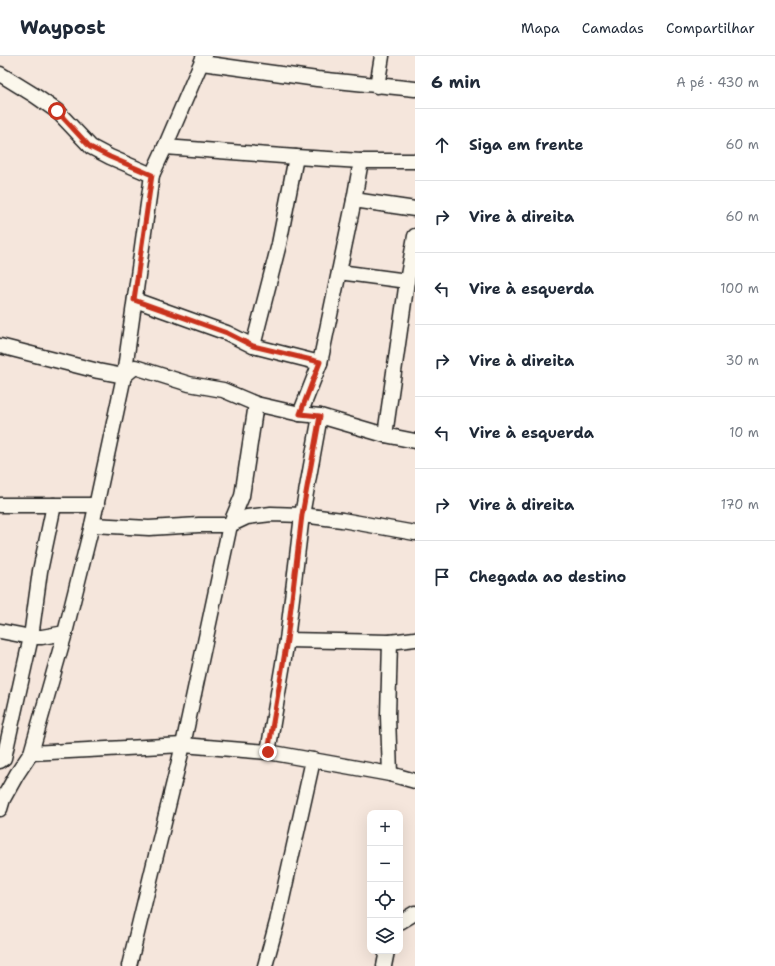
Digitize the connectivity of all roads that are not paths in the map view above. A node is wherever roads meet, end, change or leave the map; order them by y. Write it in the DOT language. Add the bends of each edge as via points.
graph roads {
  1 [pos="382,56"];
  2 [pos="203,60"];
  3 [pos="0,74"];
  4 [pos="377,86"];
  5 [pos="415,89"];
  6 [pos="166,147"];
  7 [pos="296,157"];
  8 [pos="415,160"];
  9 [pos="360,161"];
  10 [pos="152,175"];
  11 [pos="354,200"];
  12 [pos="415,209"];
  13 [pos="415,236"];
  14 [pos="339,272"];
  15 [pos="407,281"];
  16 [pos="134,300"];
  17 [pos="0,346"];
  18 [pos="253,346"];
  19 [pos="320,362"];
  20 [pos="124,376"];
  21 [pos="256,404"];
  22 [pos="300,414"];
  23 [pos="320,416"];
  24 [pos="385,435"];
  25 [pos="415,441"];
  26 [pos="0,505"];
  27 [pos="54,505"];
  28 [pos="97,505"];
  29 [pos="302,515"];
  30 [pos="92,525"];
  31 [pos="230,525"];
  32 [pos="415,533"];
  33 [pos="0,631"];
  34 [pos="64,633"];
  35 [pos="31,637"];
  36 [pos="415,639"];
  37 [pos="287,640"];
  38 [pos="390,642"];
  39 [pos="183,745"];
  40 [pos="268,752"];
  41 [pos="31,753"];
  42 [pos="313,760"];
  43 [pos="0,761"];
  44 [pos="390,774"];
  45 [pos="415,781"];
  46 [pos="0,809"];
  47 [pos="415,913"];
  48 [pos="403,920"];
  49 [pos="386,954"];
  50 [pos="129,966"];
  51 [pos="265,966"];
  52 [pos="384,966"];
  1 -- 4 [label="street"];
  2 -- 4 [label="street"];
  2 -- 6 [label="street"];
  3 -- 10 [label="street" via="57,111 90,147"];
  4 -- 5 [label="street"];
  6 -- 7 [label="street"];
  6 -- 10 [label="street"];
  7 -- 9 [label="street"];
  7 -- 18 [label="street" via="279,244"];
  8 -- 9 [label="street"];
  9 -- 11 [label="street"];
  10 -- 16 [label="street"];
  11 -- 12 [label="street"];
  11 -- 14 [label="street"];
  13 -- 15 [label="street"];
  14 -- 15 [label="street"];
  14 -- 19 [label="street"];
  15 -- 24 [label="street"];
  16 -- 18 [label="street" via="227,333"];
  16 -- 20 [label="street"];
  17 -- 20 [label="street"];
  18 -- 19 [label="street"];
  19 -- 22 [label="street"];
  20 -- 21 [label="street" via="135,367 189,384 223,390"];
  20 -- 28 [label="street"];
  21 -- 22 [label="street"];
  21 -- 31 [label="street" via="242,496"];
  22 -- 23 [label="street"];
  23 -- 24 [label="street"];
  23 -- 29 [label="street"];
  24 -- 25 [label="street"];
  26 -- 27 [label="street"];
  27 -- 28 [label="street"];
  27 -- 35 [label="street" via="40,571"];
  28 -- 30 [label="street"];
  29 -- 31 [label="street" via="271,514 247,517"];
  29 -- 32 [label="street"];
  29 -- 37 [label="street"];
  30 -- 31 [label="street" via="149,528"];
  30 -- 34 [label="street"];
  31 -- 39 [label="street"];
  33 -- 35 [label="street"];
  34 -- 35 [label="street"];
  34 -- 41 [label="street"];
  35 -- 43 [label="street" via="4,758"];
  36 -- 38 [label="street"];
  37 -- 38 [label="street"];
  37 -- 40 [label="street"];
  38 -- 44 [label="street"];
  39 -- 40 [label="street"];
  39 -- 41 [label="street"];
  39 -- 50 [label="street"];
  40 -- 42 [label="street"];
  41 -- 46 [label="street" via="17,774"];
  42 -- 44 [label="street"];
  42 -- 51 [label="street"];
  44 -- 45 [label="street"];
  47 -- 48 [label="street"];
  49 -- 52 [label="street"];
}
